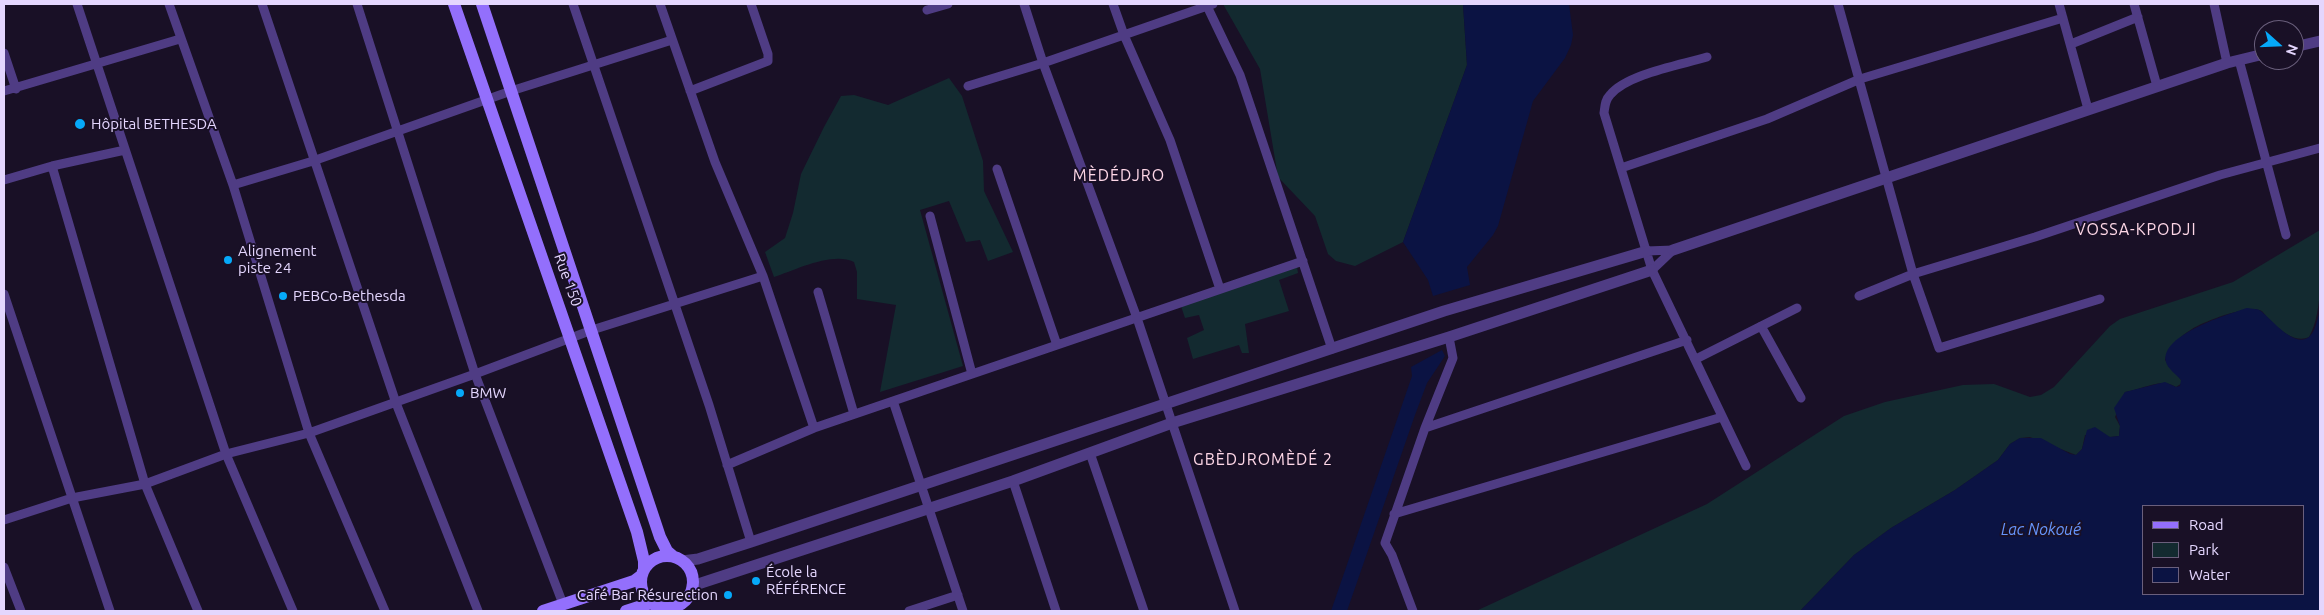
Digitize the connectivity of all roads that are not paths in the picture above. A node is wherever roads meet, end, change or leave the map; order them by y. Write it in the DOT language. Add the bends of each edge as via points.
graph roads {
  1 [pos="77,4"];
  2 [pos="169,4"];
  3 [pos="262,4"];
  4 [pos="357,4"];
  5 [pos="454,4"];
  6 [pos="482,4"];
  7 [pos="572,4"];
  8 [pos="660,4"];
  9 [pos="751,4"];
  10 [pos="948,4"];
  11 [pos="1024,4"];
  12 [pos="1113,4"];
  13 [pos="1838,4"];
  14 [pos="2059,4"];
  15 [pos="2134,4"];
  16 [pos="2214,4"];
  17 [pos="1209,5"];
  18 [pos="927,10"];
  19 [pos="2138,17"];
  20 [pos="2063,18"];
  21 [pos="1124,35"];
  22 [pos="180,39"];
  23 [pos="672,40"];
  24 [pos="2320,41"];
  25 [pos="2071,44"];
  26 [pos="2304,45"];
  27 [pos="4,53"];
  28 [pos="2254,56"];
  29 [pos="1707,57"];
  30 [pos="2233,61"];
  31 [pos="1043,63"];
  32 [pos="96,64"];
  33 [pos="594,66"];
  34 [pos="1860,79"];
  35 [pos="968,86"];
  36 [pos="2157,86"];
  37 [pos="16,89"];
  38 [pos="511,90"];
  39 [pos="690,91"];
  40 [pos="4,92"];
  41 [pos="486,100"];
  42 [pos="2088,109"];
  43 [pos="399,130"];
  44 [pos="2320,148"];
  45 [pos="125,150"];
  46 [pos="313,161"];
  47 [pos="2266,162"];
  48 [pos="52,166"];
  49 [pos="1621,168"];
  50 [pos="997,169"];
  51 [pos="1885,178"];
  52 [pos="4,180"];
  53 [pos="233,185"];
  54 [pos="930,216"];
  55 [pos="2286,235"];
  56 [pos="1673,250"];
  57 [pos="1647,251"];
  58 [pos="1303,261"];
  59 [pos="1652,270"];
  60 [pos="1913,274"];
  61 [pos="763,276"];
  62 [pos="1220,289"];
  63 [pos="818,292"];
  64 [pos="4,294"];
  65 [pos="1859,296"];
  66 [pos="2100,299"];
  67 [pos="675,305"];
  68 [pos="1797,308"];
  69 [pos="1137,318"];
  70 [pos="1761,326"];
  71 [pos="592,330"];
  72 [pos="1449,337"];
  73 [pos="571,338"];
  74 [pos="1687,340"];
  75 [pos="1057,345"];
  76 [pos="1332,349"];
  77 [pos="1696,359"];
  78 [pos="475,374"];
  79 [pos="972,374"];
  80 [pos="1801,398"];
  81 [pos="893,401"];
  82 [pos="396,403"];
  83 [pos="1165,403"];
  84 [pos="854,414"];
  85 [pos="1722,417"];
  86 [pos="1172,424"];
  87 [pos="814,428"];
  88 [pos="1425,428"];
  89 [pos="309,433"];
  90 [pos="1090,453"];
  91 [pos="226,454"];
  92 [pos="727,465"];
  93 [pos="1746,466"];
  94 [pos="1013,481"];
  95 [pos="146,484"];
  96 [pos="920,486"];
  97 [pos="72,498"];
  98 [pos="929,507"];
  99 [pos="1394,514"];
  100 [pos="4,520"];
  101 [pos="751,542"];
  102 [pos="678,559"];
  103 [pos="4,567"];
  104 [pos="643,572"];
  105 [pos="690,591"];
  106 [pos="958,595"];
  107 [pos="564,604"];
  108 [pos="655,606"];
  109 [pos="21,611"];
  110 [pos="110,611"];
  111 [pos="198,611"];
  112 [pos="293,611"];
  113 [pos="384,611"];
  114 [pos="478,611"];
  115 [pos="543,611"];
  116 [pos="626,611"];
  117 [pos="689,611"];
  118 [pos="909,611"];
  119 [pos="963,611"];
  120 [pos="1056,611"];
  121 [pos="1144,611"];
  122 [pos="1235,611"];
  123 [pos="1413,611"];
  1 -- 32 [label="street"];
  2 -- 22 [label="street"];
  3 -- 46 [label="street"];
  4 -- 43 [label="street"];
  5 -- 41 [label="main road, Rue 150"];
  6 -- 38 [label="main road, Rue 150"];
  7 -- 33 [label="street"];
  8 -- 23 [label="street"];
  9 -- 39 [label="street" via="768,61"];
  10 -- 18 [label="street"];
  11 -- 31 [label="street"];
  12 -- 21 [label="street"];
  13 -- 34 [label="street"];
  14 -- 20 [label="street"];
  15 -- 19 [label="street"];
  16 -- 30 [label="street"];
  17 -- 21 [label="street"];
  17 -- 58 [label="street" via="1240,75"];
  19 -- 25 [label="street"];
  19 -- 36 [label="street"];
  20 -- 25 [label="street"];
  20 -- 34 [label="street"];
  21 -- 31 [label="street"];
  21 -- 62 [label="street" via="1170,140"];
  22 -- 32 [label="street"];
  22 -- 53 [label="street"];
  23 -- 33 [label="street"];
  23 -- 39 [label="street"];
  24 -- 26 [label="street"];
  25 -- 42 [label="street"];
  27 -- 37 [label="street"];
  28 -- 30 [label="street"];
  29 -- 49 [label="street" via="1634,79 1609,96 1604,113"];
  30 -- 36 [label="street"];
  30 -- 47 [label="street"];
  31 -- 35 [label="street"];
  31 -- 69 [label="street"];
  32 -- 37 [label="street"];
  32 -- 45 [label="street"];
  33 -- 38 [label="street"];
  33 -- 67 [label="street"];
  34 -- 49 [label="street" via="1767,119"];
  34 -- 51 [label="street"];
  36 -- 42 [label="street"];
  37 -- 40 [label="street"];
  38 -- 41 [label="street"];
  38 -- 71 [label="main road, Rue 150"];
  39 -- 61 [label="street" via="715,162"];
  41 -- 43 [label="street"];
  41 -- 73 [label="main road, Rue 150"];
  42 -- 51 [label="street"];
  43 -- 46 [label="street"];
  43 -- 78 [label="street"];
  44 -- 47 [label="street"];
  45 -- 48 [label="street"];
  45 -- 91 [label="street"];
  46 -- 53 [label="street"];
  46 -- 82 [label="street"];
  47 -- 55 [label="street"];
  47 -- 60 [label="street"];
  48 -- 52 [label="street"];
  48 -- 95 [label="street"];
  49 -- 57 [label="street"];
  50 -- 75 [label="street"];
  51 -- 56 [label="street"];
  51 -- 60 [label="street"];
  53 -- 89 [label="street"];
  54 -- 79 [label="street"];
  56 -- 57 [label="street"];
  56 -- 59 [label="street"];
  57 -- 59 [label="street"];
  57 -- 76 [label="street" via="1444,311"];
  58 -- 62 [label="street"];
  58 -- 76 [label="street"];
  59 -- 72 [label="street"];
  59 -- 74 [label="street"];
  60 -- 65 [label="street"];
  60 -- 66 [label="street" via="1939,348"];
  61 -- 67 [label="street"];
  61 -- 87 [label="street"];
  62 -- 69 [label="street"];
  63 -- 84 [label="street"];
  64 -- 97 [label="street"];
  67 -- 71 [label="street"];
  67 -- 92 [label="street"];
  68 -- 70 [label="street"];
  69 -- 75 [label="street"];
  69 -- 83 [label="street"];
  70 -- 77 [label="street"];
  70 -- 80 [label="street"];
  71 -- 73 [label="street"];
  71 -- 102 [label="main road, Rue 150" via="660,537 667,551"];
  72 -- 86 [label="street"];
  72 -- 88 [label="street" via="1453,358"];
  73 -- 78 [label="street"];
  73 -- 104 [label="main road, Rue 150" via="641,544"];
  74 -- 77 [label="street"];
  74 -- 88 [label="street"];
  75 -- 79 [label="street"];
  76 -- 83 [label="street"];
  77 -- 85 [label="street"];
  78 -- 82 [label="street"];
  78 -- 107 [label="street"];
  79 -- 81 [label="street"];
  81 -- 84 [label="street"];
  81 -- 96 [label="street"];
  82 -- 89 [label="street"];
  82 -- 114 [label="street"];
  83 -- 86 [label="street"];
  83 -- 96 [label="street"];
  84 -- 87 [label="street"];
  85 -- 93 [label="street"];
  85 -- 99 [label="street"];
  86 -- 90 [label="street"];
  86 -- 122 [label="street"];
  87 -- 92 [label="street"];
  88 -- 99 [label="street"];
  89 -- 91 [label="street"];
  89 -- 113 [label="street"];
  90 -- 94 [label="street"];
  90 -- 121 [label="street"];
  91 -- 95 [label="street"];
  91 -- 112 [label="street"];
  92 -- 101 [label="street"];
  94 -- 98 [label="street"];
  94 -- 120 [label="street"];
  95 -- 97 [label="street"];
  95 -- 111 [label="street"];
  96 -- 98 [label="street"];
  96 -- 101 [label="street"];
  97 -- 100 [label="street"];
  97 -- 110 [label="street"];
  98 -- 105 [label="street"];
  98 -- 106 [label="street"];
  99 -- 123 [label="street" via="1385,543"];
  101 -- 102 [label="street" via="698,559"];
  102 -- 104 [label="main road" via="660,556 648,563"];
  102 -- 105 [label="main road" via="691,572"];
  103 -- 109 [label="street"];
  104 -- 107 [label="main road" via="634,581"];
  104 -- 108 [label="main road" via="642,590"];
  105 -- 108 [label="main road" via="682,603 673,607"];
  105 -- 117 [label="main road"];
  106 -- 118 [label="street"];
  106 -- 119 [label="street"];
  107 -- 115 [label="main road"];
  108 -- 116 [label="main road"];
}
